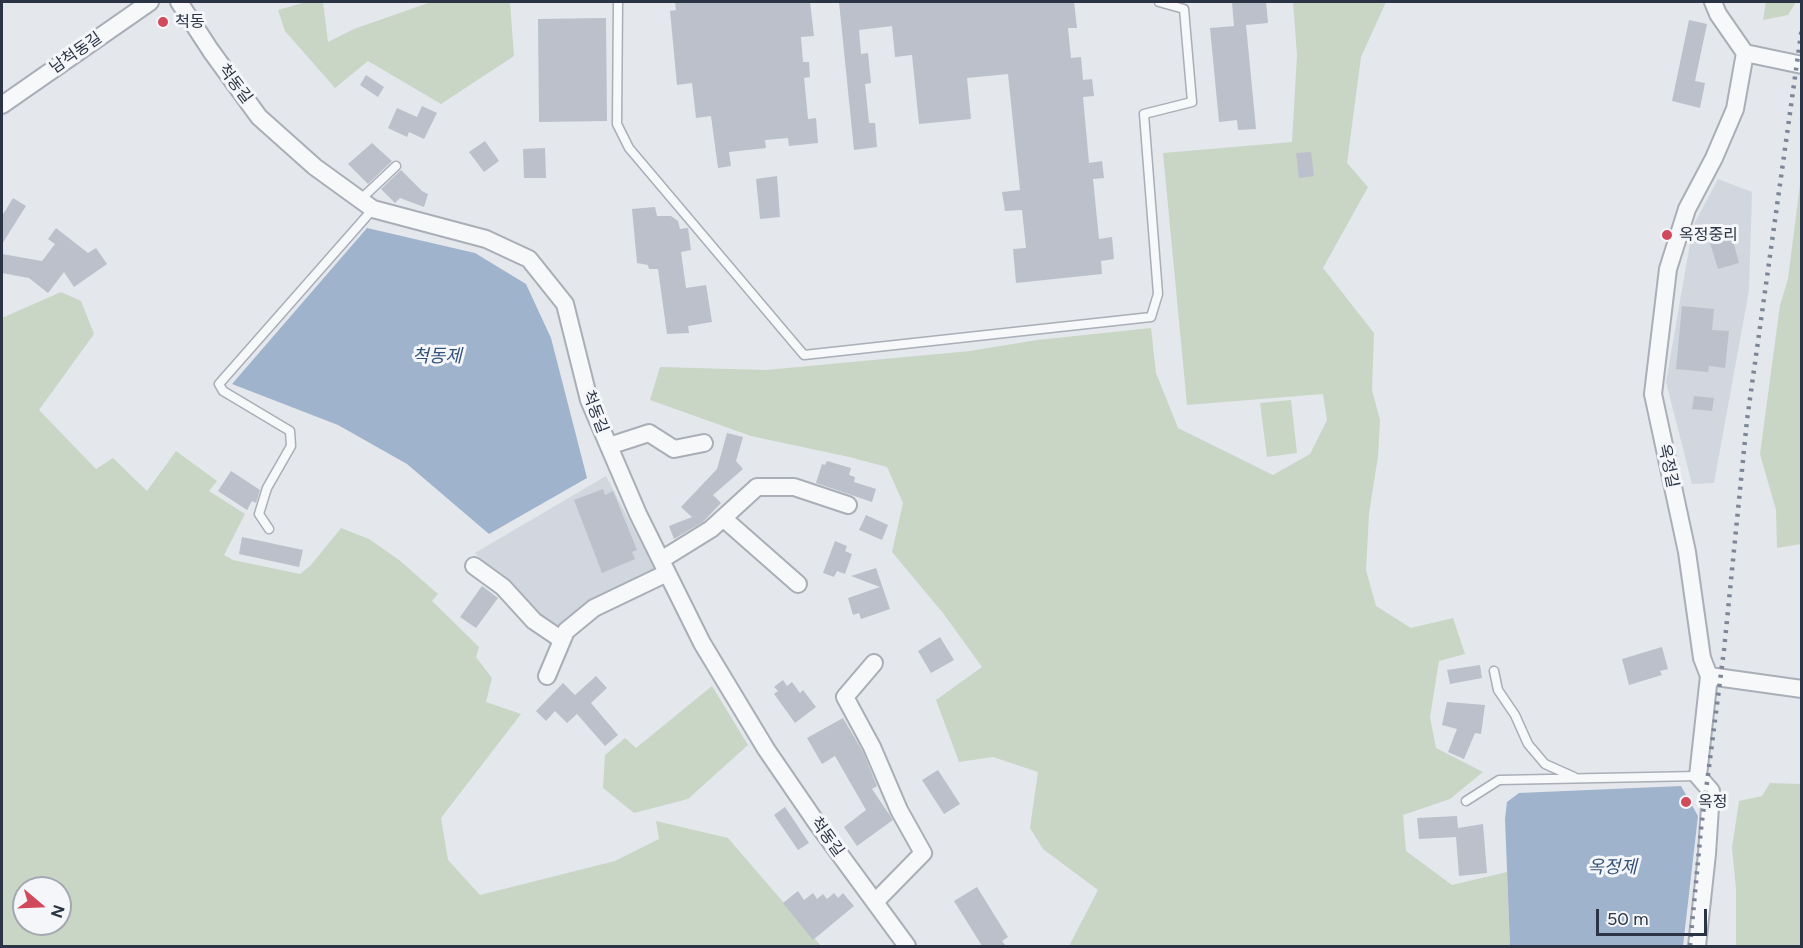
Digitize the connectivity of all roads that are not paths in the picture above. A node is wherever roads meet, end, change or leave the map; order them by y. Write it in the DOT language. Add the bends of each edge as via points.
graph roads {
  1 [pos="150,2"];
  2 [pos="179,2"];
  3 [pos="618,2"];
  4 [pos="1159,2"];
  5 [pos="1713,2"];
  6 [pos="1745,53"];
  7 [pos="1802,65"];
  8 [pos="2,105"];
  9 [pos="396,165"];
  10 [pos="366,204"];
  11 [pos="704,443"];
  12 [pos="609,446"];
  13 [pos="848,505"];
  14 [pos="723,518"];
  15 [pos="269,529"];
  16 [pos="474,566"];
  17 [pos="664,566"];
  18 [pos="798,584"];
  19 [pos="562,640"];
  20 [pos="874,663"];
  21 [pos="1494,671"];
  22 [pos="547,676"];
  23 [pos="1709,676"];
  24 [pos="1802,689"];
  25 [pos="1698,776"];
  26 [pos="1577,778"];
  27 [pos="1467,801"];
  28 [pos="875,902"];
  29 [pos="907,946"];
  30 [pos="1697,946"];
  1 -- 8 [label="street, 남척동길"];
  2 -- 10 [label="street, 척동길" via="259,117 315,167"];
  3 -- 4 [label="lane" via="617,124 629,148 804,356 1151,316 1158,294 1144,114 1192,102 1184,9"];
  5 -- 6 [label="street"];
  6 -- 7 [label="street"];
  6 -- 23 [label="street, 옥정길" via="1735,109 1687,209 1668,269 1653,394 1687,552 1702,658"];
  9 -- 10 [label="lane"];
  10 -- 12 [label="street, 척동길" via="486,239 529,259 566,304 589,400"];
  10 -- 15 [label="lane" via="219,384 223,392 290,431 291,446 267,488 259,514"];
  11 -- 12 [label="street" via="674,449 648,433"];
  12 -- 17 [label="street, 척동길"];
  13 -- 14 [label="street" via="794,487 757,487"];
  14 -- 17 [label="street"];
  14 -- 18 [label="street"];
  16 -- 19 [label="street" via="503,587 534,621"];
  17 -- 19 [label="street" via="594,608"];
  17 -- 28 [label="street, 척동길" via="702,643 766,749"];
  19 -- 22 [label="street"];
  20 -- 28 [label="street" via="845,697 923,853"];
  21 -- 26 [label="lane" via="1498,690 1528,744 1545,764"];
  23 -- 24 [label="street"];
  23 -- 25 [label="street, 옥정길"];
  25 -- 26 [label="lane"];
  25 -- 30 [label="street" via="1711,791"];
  26 -- 27 [label="lane" via="1499,780"];
  28 -- 29 [label="street, 척동길"];
}
